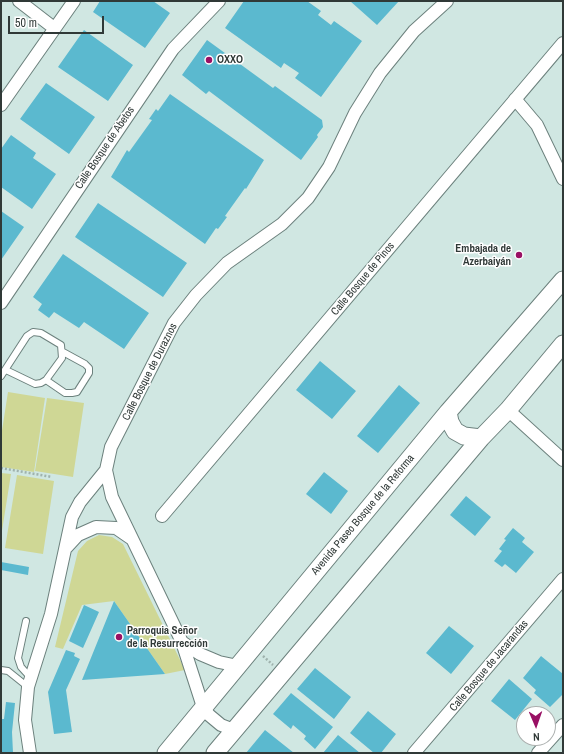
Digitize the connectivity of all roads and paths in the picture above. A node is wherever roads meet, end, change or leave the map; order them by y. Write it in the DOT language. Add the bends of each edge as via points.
graph roads {
  1 [pos="19,1"];
  2 [pos="74,1"];
  3 [pos="220,1"];
  4 [pos="447,1"];
  5 [pos="54,28"];
  6 [pos="563,43"];
  7 [pos="515,99"];
  8 [pos="1,105"];
  9 [pos="563,179"];
  10 [pos="563,280"];
  11 [pos="1,304"];
  12 [pos="563,344"];
  13 [pos="62,352"];
  14 [pos="6,370"];
  15 [pos="1,376"];
  16 [pos="46,380"];
  17 [pos="508,410"];
  18 [pos="448,412"];
  19 [pos="481,438"];
  20 [pos="563,460"];
  21 [pos="1,468"];
  22 [pos="106,470"];
  23 [pos="52,477"];
  24 [pos="162,516"];
  25 [pos="135,542"];
  26 [pos="65,552"];
  27 [pos="563,579"];
  28 [pos="26,621"];
  29 [pos="182,642"];
  30 [pos="253,648"];
  31 [pos="238,666"];
  32 [pos="1,670"];
  33 [pos="283,672"];
  34 [pos="30,682"];
  35 [pos="203,707"];
  36 [pos="563,724"];
  37 [pos="234,730"];
  38 [pos="30,753"];
  39 [pos="166,753"];
  40 [pos="215,753"];
  41 [pos="414,753"];
  42 [pos="538,753"];
  1 -- 5 [label="street"];
  2 -- 5 [label="street"];
  3 -- 11 [label="street, Calle Bosque de Abetos" via="173,49"];
  4 -- 22 [label="street, Calle Bosque de Duraznos" via="414,31 380,73 355,113 329,167 308,198 282,224 228,263 196,295 174,323 111,447"];
  5 -- 8 [label="street"];
  6 -- 7 [label="street, Calle Bosque de Pinos"];
  7 -- 9 [label="street" via="537,125"];
  7 -- 24 [label="street, Calle Bosque de Pinos"];
  10 -- 18 [label="main road, Avenida Paseo Bosque de la Reforma"];
  12 -- 17 [label="main road"];
  13 -- 14 [label="lane" via="61,345 41,333 33,332 27,336"];
  13 -- 16 [label="lane" via="62,358"];
  13 -- 16 [label="lane" via="85,364 89,368 89,373 78,392 72,393 65,393"];
  14 -- 15 [label="lane"];
  14 -- 16 [label="lane" via="35,384"];
  17 -- 19 [label="main road"];
  17 -- 20 [label="street"];
  18 -- 19 [label="main road" via="455,431 464,436"];
  18 -- 30 [label="main road, Avenida Paseo Bosque de la Reforma"];
  19 -- 33 [label="main road"];
  21 -- 23 [label="path"];
  22 -- 25 [label="street" via="112,497"];
  22 -- 26 [label="street, Calle Bosque de Duraznos" via="74,510"];
  25 -- 26 [label="street" via="116,528 96,527 78,535 70,542"];
  25 -- 29 [label="street"];
  26 -- 34 [label="street, Calle Bosque de Duraznos" via="51,614"];
  27 -- 41 [label="street, Calle Bosque de Jacarandas"];
  28 -- 34 [label="lane" via="18,658"];
  29 -- 31 [label="street" via="200,654"];
  29 -- 35 [label="street"];
  30 -- 31 [label="main road, Avenida Paseo Bosque de la Reforma"];
  30 -- 33 [label="path"];
  31 -- 35 [label="main road, Avenida Paseo Bosque de la Reforma"];
  32 -- 34 [label="lane"];
  33 -- 37 [label="main road"];
  34 -- 38 [label="street, Calle Bosque de Duraznos" via="26,720"];
  35 -- 37 [label="street" via="221,725"];
  35 -- 39 [label="main road, Avenida Paseo Bosque de la Reforma"];
  36 -- 42 [label="street"];
  37 -- 40 [label="main road"];
}
